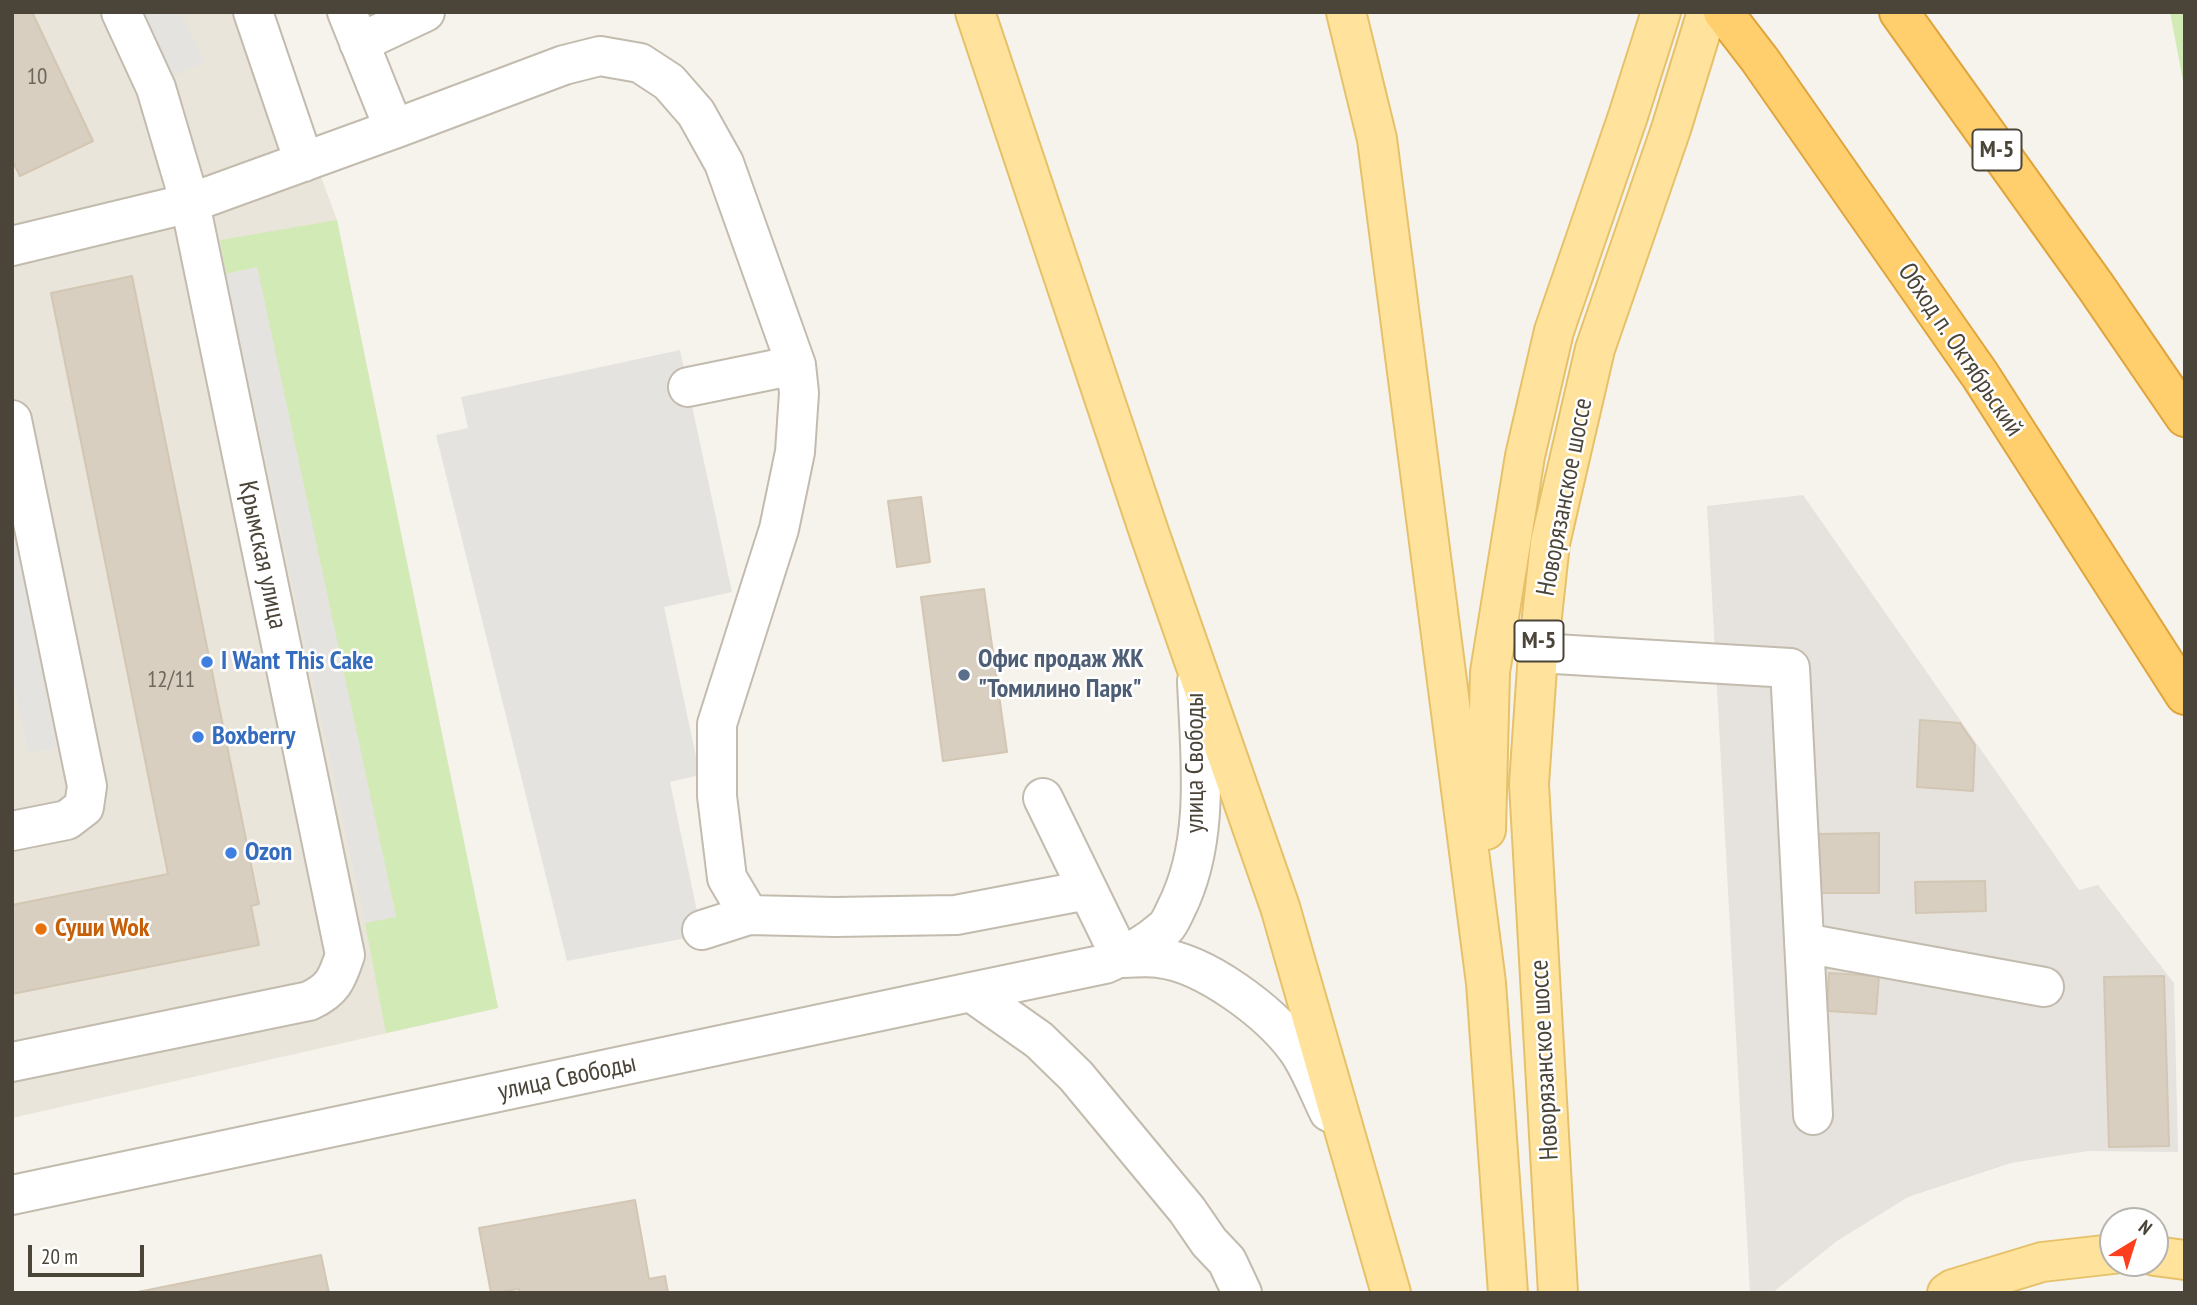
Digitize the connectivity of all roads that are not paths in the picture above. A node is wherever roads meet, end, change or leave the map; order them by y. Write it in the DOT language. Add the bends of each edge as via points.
graph roads {
  1 [pos="121,12"];
  2 [pos="253,12"];
  3 [pos="425,12"];
  4 [pos="975,12"];
  5 [pos="1346,12"];
  6 [pos="1661,12"];
  7 [pos="1707,12"];
  8 [pos="1723,12"];
  9 [pos="1899,12"];
  10 [pos="353,28"];
  11 [pos="394,129"];
  12 [pos="304,162"];
  13 [pos="190,203"];
  14 [pos="12,246"];
  15 [pos="796,365"];
  16 [pos="688,387"];
  17 [pos="2185,417"];
  18 [pos="12,419"];
  19 [pos="1538,653"];
  20 [pos="1196,665"];
  21 [pos="2185,695"];
  22 [pos="1042,798"];
  23 [pos="12,831"];
  24 [pos="1087,890"];
  25 [pos="749,915"];
  26 [pos="702,930"];
  27 [pos="1804,943"];
  28 [pos="1121,958"];
  29 [pos="1486,983"];
  30 [pos="2044,987"];
  31 [pos="971,992"];
  32 [pos="12,1062"];
  33 [pos="1812,1115"];
  34 [pos="1354,1163"];
  35 [pos="12,1195"];
  36 [pos="2099,1256"];
  37 [pos="1242,1293"];
  38 [pos="1391,1293"];
  39 [pos="1508,1293"];
  40 [pos="1558,1293"];
  41 [pos="1947,1293"];
  1 -- 13 [label="street, Крымская улица" via="156,88"];
  2 -- 12 [label="street"];
  3 -- 10 [label="street"];
  4 -- 20 [label="main road"];
  5 -- 29 [label="main road" via="1377,139"];
  6 -- 29 [label="main road" via="1554,331 1525,456 1490,672"];
  7 -- 19 [label="main road, Новорязанское шоссе / М-5" via="1595,349 1550,543"];
  8 -- 21 [label="highway, Обход п. Октябрьский" via="1980,375"];
  9 -- 17 [label="highway, М-5"];
  10 -- 11 [label="street"];
  11 -- 12 [label="street"];
  11 -- 15 [label="street" via="564,65 600,56 640,64 669,82 696,113 724,163"];
  12 -- 13 [label="street"];
  13 -- 14 [label="street"];
  13 -- 32 [label="street, Крымская улица" via="345,955 337,978 324,994 309,1002"];
  15 -- 16 [label="street"];
  15 -- 25 [label="street" via="795,452 779,529 717,724 717,796 727,878"];
  18 -- 23 [label="street" via="87,786 84,807 67,820"];
  19 -- 27 [label="street" via="1790,668"];
  19 -- 40 [label="main road, Новорязанское шоссе / М-5" via="1529,784"];
  20 -- 28 [label="street, улица Свободы" via="1199,830 1188,886 1167,927"];
  20 -- 34 [label="main road" via="1280,907"];
  22 -- 24 [label="street"];
  24 -- 25 [label="street" via="956,915"];
  24 -- 28 [label="street"];
  25 -- 26 [label="street"];
  27 -- 30 [label="street"];
  27 -- 33 [label="street"];
  28 -- 31 [label="street, улица Свободы"];
  28 -- 34 [label="street, улица Свободы" via="1160,958 1202,971 1257,1009 1298,1049"];
  29 -- 39 [label="main road"];
  31 -- 35 [label="street, улица Свободы"];
  31 -- 37 [label="street" via="1039,1040 1076,1076 1227,1261"];
  34 -- 38 [label="main road"];
  36 -- 41 [label="main road" via="2042,1262"];
}
